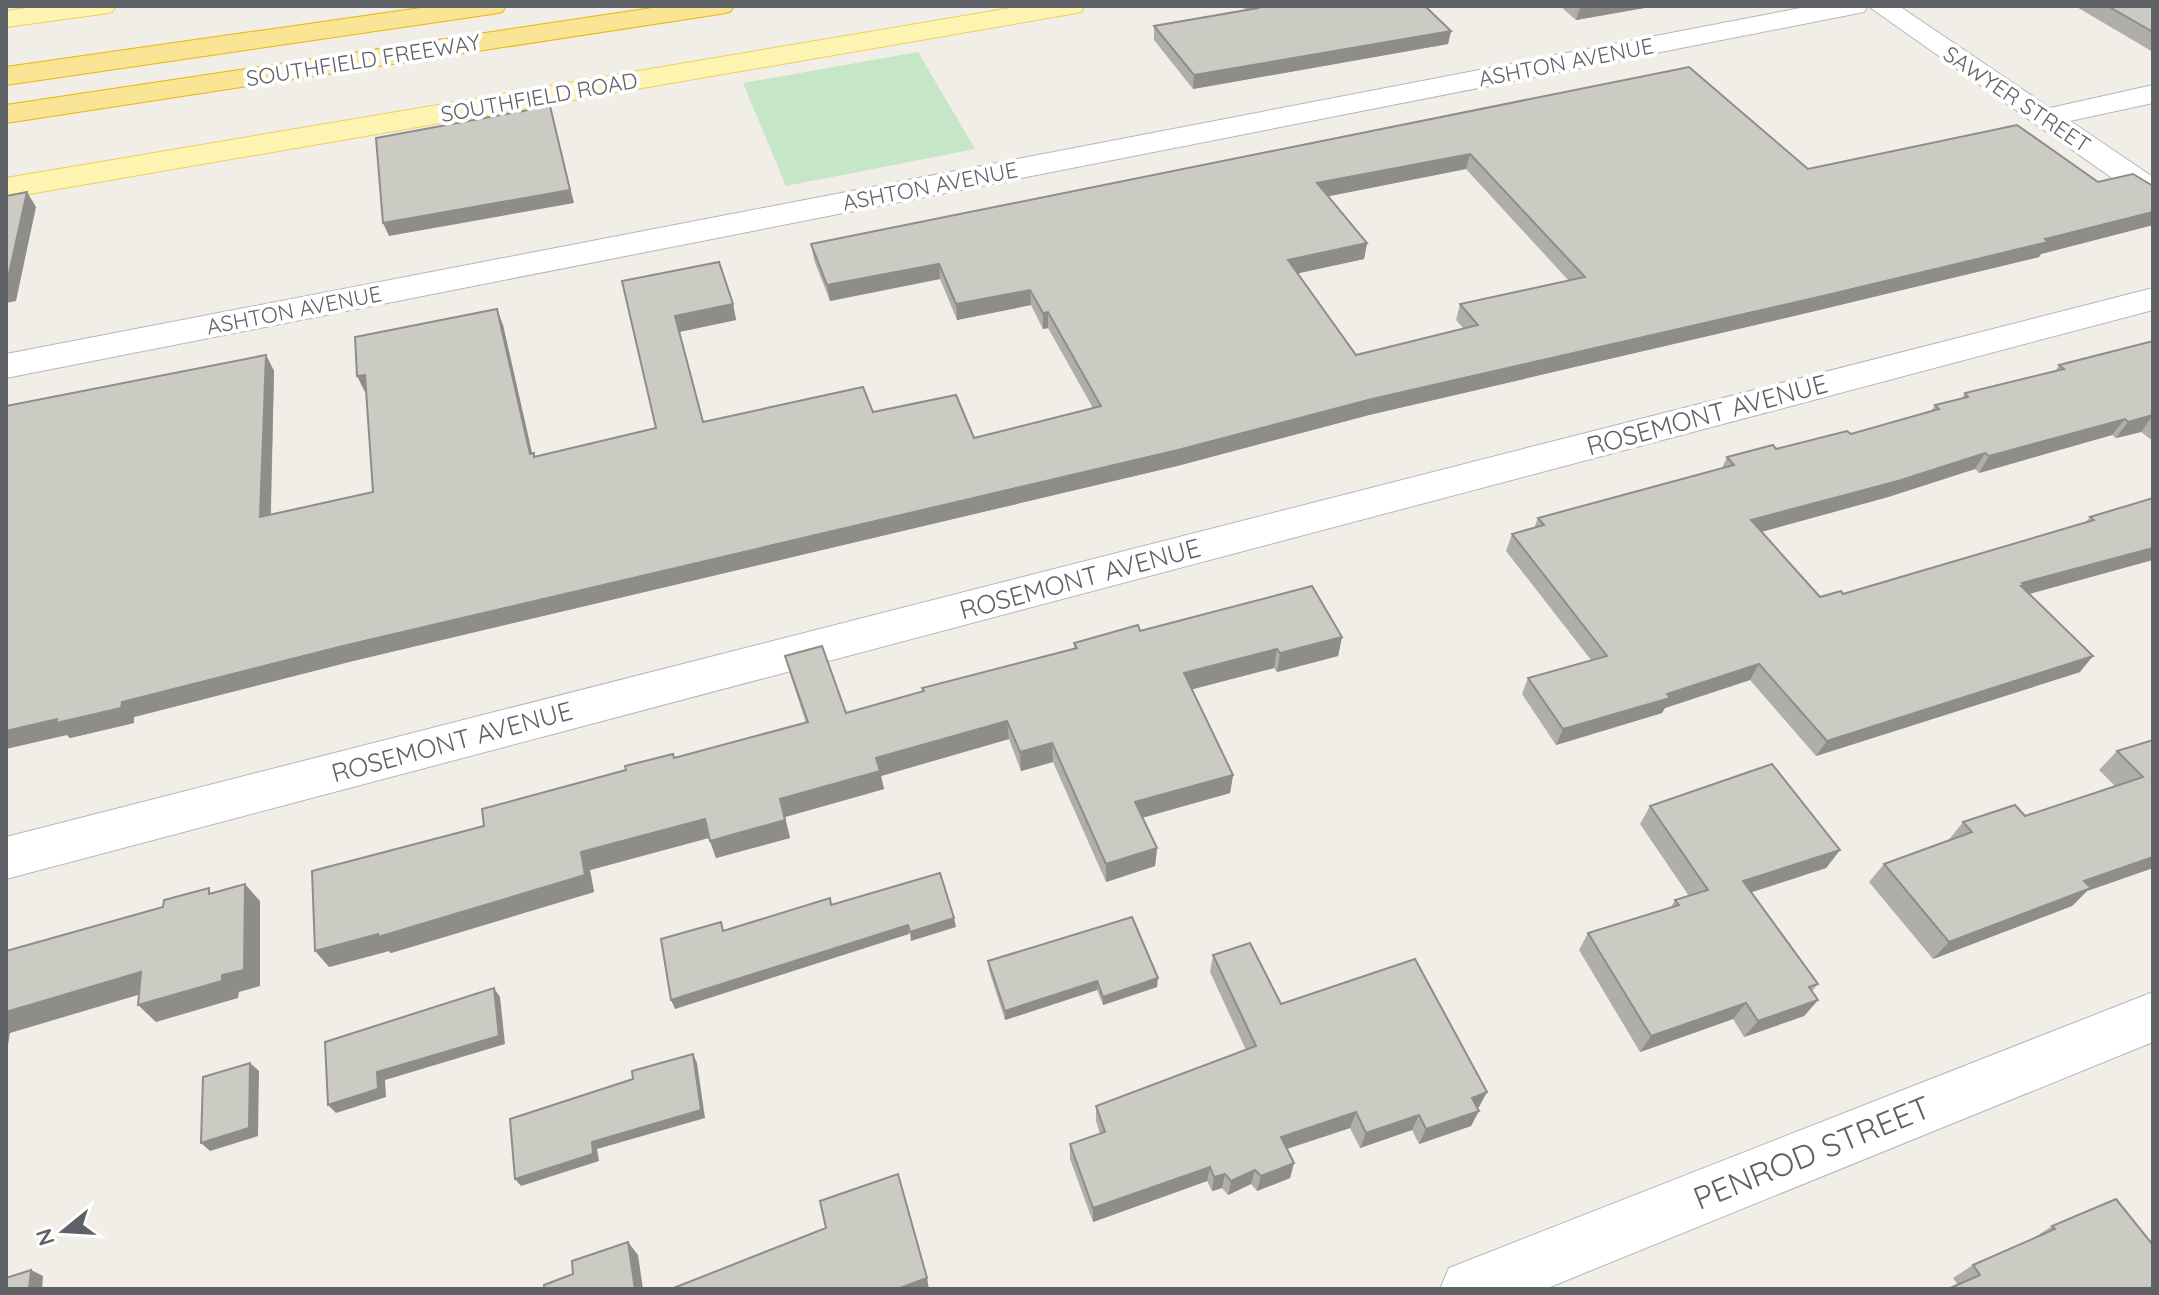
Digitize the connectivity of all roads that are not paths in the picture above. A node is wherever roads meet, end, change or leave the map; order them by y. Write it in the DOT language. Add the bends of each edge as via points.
graph roads {
  1 [pos="96,6"];
  2 [pos="102,6"];
  3 [pos="492,6"];
  4 [pos="720,6"];
  5 [pos="1071,6"];
  6 [pos="1854,6"];
  7 [pos="1881,6"];
  8 [pos="6,19"];
  9 [pos="6,76"];
  10 [pos="2153,94"];
  11 [pos="6,114"];
  12 [pos="2045,118"];
  13 [pos="6,188"];
  14 [pos="2153,192"];
  15 [pos="2153,299"];
  16 [pos="6,366"];
  17 [pos="6,858"];
  18 [pos="2153,1017"];
  19 [pos="1470,1289"];
  1 -- 2 [label="main road"];
  1 -- 8 [label="main road"];
  3 -- 9 [label="highway, SOUTHFIELD FREEWAY"];
  4 -- 11 [label="highway, SOUTHFIELD FREEWAY"];
  5 -- 13 [label="main road, SOUTHFIELD ROAD"];
  6 -- 16 [label="street, ASHTON AVENUE"];
  7 -- 12 [label="street, SAWYER STREET"];
  10 -- 12 [label="street"];
  12 -- 14 [label="street, SAWYER STREET"];
  15 -- 17 [label="street, ROSEMONT AVENUE"];
  18 -- 19 [label="street, PENROD STREET"];
}
